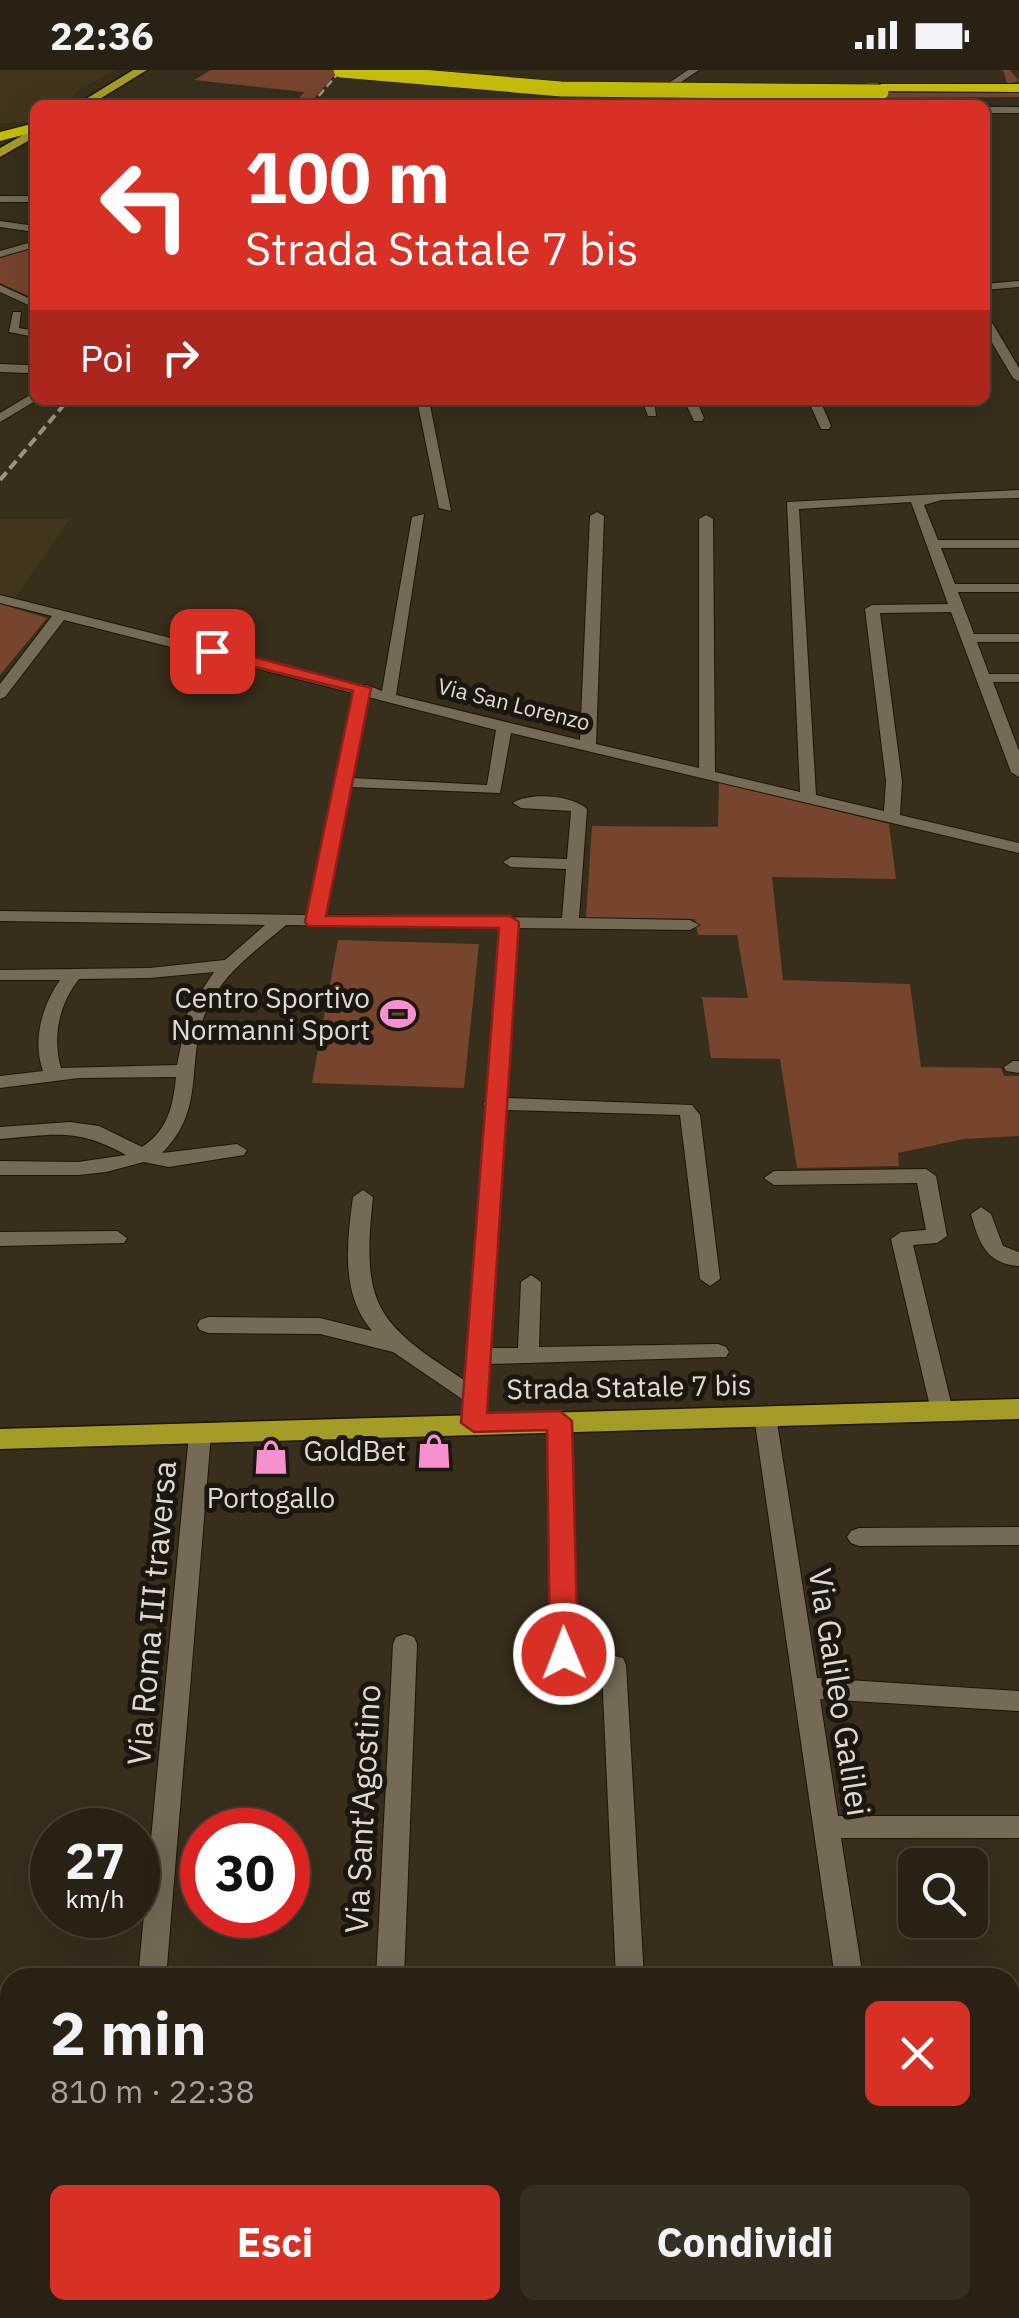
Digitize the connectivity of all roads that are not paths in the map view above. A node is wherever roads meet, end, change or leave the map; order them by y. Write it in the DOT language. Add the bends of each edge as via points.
graph roads {
  1 [pos="141,70"];
  2 [pos="341,70"];
  3 [pos="374,70"];
  4 [pos="694,70"];
  5 [pos="880,90"];
  6 [pos="1019,90"];
  7 [pos="90,100"];
  8 [pos="649,100"];
  9 [pos="990,110"];
  10 [pos="1019,110"];
  11 [pos="30,132"];
  12 [pos="5,143"];
  13 [pos="0,199"];
  14 [pos="30,199"];
  15 [pos="0,224"];
  16 [pos="30,229"];
  17 [pos="30,245"];
  18 [pos="0,254"];
  19 [pos="1019,284"];
  20 [pos="990,287"];
  21 [pos="0,288"];
  22 [pos="30,305"];
  23 [pos="30,310"];
  24 [pos="17,314"];
  25 [pos="0,317"];
  26 [pos="990,329"];
  27 [pos="30,333"];
  28 [pos="0,368"];
  29 [pos="28,368"];
  30 [pos="1019,378"];
  31 [pos="30,399"];
  32 [pos="425,405"];
  33 [pos="692,405"];
  34 [pos="816,405"];
  35 [pos="0,418"];
  36 [pos="698,418"];
  37 [pos="825,426"];
  38 [pos="1019,494"];
  39 [pos="941,496"];
  40 [pos="446,508"];
  41 [pos="597,516"];
  42 [pos="419,517"];
  43 [pos="706,519"];
  44 [pos="933,544"];
  45 [pos="1019,544"];
  46 [pos="949,588"];
  47 [pos="1019,588"];
  48 [pos="0,599"];
  49 [pos="957,608"];
  50 [pos="61,614"];
  51 [pos="968,638"];
  52 [pos="1019,638"];
  53 [pos="984,678"];
  54 [pos="1019,678"];
  55 [pos="362,688"];
  56 [pos="0,694"];
  57 [pos="388,695"];
  58 [pos="1001,725"];
  59 [pos="1019,725"];
  60 [pos="504,727"];
  61 [pos="588,746"];
  62 [pos="707,772"];
  63 [pos="1019,772"];
  64 [pos="343,782"];
  65 [pos="808,797"];
  66 [pos="521,802"];
  67 [pos="892,817"];
  68 [pos="1019,848"];
  69 [pos="512,862"];
  70 [pos="575,864"];
  71 [pos="0,916"];
  72 [pos="280,921"];
  73 [pos="314,922"];
  74 [pos="510,922"];
  75 [pos="570,923"];
  76 [pos="690,925"];
  77 [pos="231,966"];
  78 [pos="0,975"];
  79 [pos="72,976"];
  80 [pos="186,1071"];
  81 [pos="54,1076"];
  82 [pos="0,1082"];
  83 [pos="493,1104"];
  84 [pos="0,1133"];
  85 [pos="237,1150"];
  86 [pos="142,1155"];
  87 [pos="0,1168"];
  88 [pos="774,1178"];
  89 [pos="363,1196"];
  90 [pos="981,1214"];
  91 [pos="117,1238"];
  92 [pos="0,1239"];
  93 [pos="1019,1260"];
  94 [pos="710,1279"];
  95 [pos="531,1282"];
  96 [pos="208,1325"];
  97 [pos="393,1344"];
  98 [pos="718,1352"];
  99 [pos="528,1355"];
  100 [pos="478,1356"];
  101 [pos="474,1410"];
  102 [pos="1019,1410"];
  103 [pos="942,1412"];
  104 [pos="766,1416"];
  105 [pos="560,1421"];
  106 [pos="200,1434"];
  107 [pos="0,1439"];
  108 [pos="1019,1536"];
  109 [pos="859,1537"];
  110 [pos="405,1644"];
  111 [pos="806,1688"];
  112 [pos="1019,1701"];
  113 [pos="827,1826"];
  114 [pos="1019,1827"];
  115 [pos="153,1968"];
  116 [pos="390,1968"];
  117 [pos="629,1968"];
  118 [pos="848,1968"];
  1 -- 7 [label="main road"];
  2 -- 5 [label="highway, bridge" via="561,89"];
  3 -- 5 [label="highway, bridge" via="583,86"];
  4 -- 8 [label="street"];
  5 -- 6 [label="highway"];
  9 -- 10 [label="street"];
  11 -- 12 [label="highway"];
  13 -- 14 [label="street"];
  15 -- 16 [label="street"];
  17 -- 18 [label="street"];
  19 -- 20 [label="street"];
  21 -- 22 [label="street"];
  23 -- 24 [label="street"];
  24 -- 25 [label="street"];
  24 -- 27 [label="street" via="13,330"];
  26 -- 30 [label="street"];
  28 -- 29 [label="street"];
  31 -- 35 [label="street"];
  32 -- 40 [label="street"];
  33 -- 36 [label="street"];
  34 -- 37 [label="street"];
  38 -- 39 [label="street"];
  39 -- 44 [label="street" via="917,503"];
  39 -- 65 [label="street" via="792,504"];
  41 -- 61 [label="street"];
  42 -- 57 [label="street"];
  43 -- 62 [label="street"];
  44 -- 45 [label="street"];
  44 -- 46 [label="street"];
  46 -- 47 [label="street"];
  46 -- 49 [label="street"];
  48 -- 50 [label="street, Via San Lorenzo"];
  49 -- 51 [label="street"];
  49 -- 67 [label="street" via="872,609 894,781"];
  50 -- 55 [label="street, Via San Lorenzo"];
  50 -- 56 [label="street"];
  51 -- 52 [label="street"];
  51 -- 53 [label="street"];
  53 -- 54 [label="street"];
  53 -- 58 [label="street"];
  55 -- 57 [label="street, Via San Lorenzo"];
  55 -- 64 [label="street"];
  57 -- 60 [label="street, Via San Lorenzo"];
  58 -- 59 [label="street"];
  58 -- 63 [label="street"];
  60 -- 61 [label="street, Via San Lorenzo"];
  60 -- 64 [label="street" via="494,790"];
  61 -- 62 [label="street, Via San Lorenzo"];
  62 -- 65 [label="street, Via San Lorenzo"];
  64 -- 73 [label="street"];
  65 -- 67 [label="street, Via San Lorenzo"];
  66 -- 70 [label="street" via="579,809"];
  67 -- 68 [label="street, Via San Lorenzo"];
  69 -- 70 [label="street"];
  70 -- 75 [label="street"];
  71 -- 72 [label="street"];
  72 -- 73 [label="street"];
  72 -- 77 [label="street"];
  73 -- 74 [label="street"];
  74 -- 75 [label="street"];
  74 -- 83 [label="street"];
  75 -- 76 [label="street"];
  77 -- 79 [label="street"];
  77 -- 80 [label="street" via="197,1012"];
  78 -- 79 [label="street"];
  79 -- 81 [label="street" via="48,1039"];
  80 -- 81 [label="street"];
  80 -- 86 [label="street" via="175,1130"];
  81 -- 82 [label="street"];
  83 -- 94 [label="street" via="685,1109"];
  83 -- 100 [label="street"];
  84 -- 86 [label="street" via="99,1132"];
  85 -- 86 [label="street" via="169,1160"];
  86 -- 87 [label="street" via="113,1165"];
  88 -- 103 [label="street" via="926,1176 937,1236 901,1239"];
  89 -- 97 [label="street" via="355,1250 359,1289 368,1316"];
  90 -- 93 [label="street" via="991,1248 1006,1260"];
  91 -- 92 [label="street"];
  95 -- 99 [label="street"];
  96 -- 97 [label="street" via="320,1326"];
  97 -- 101 [label="street"];
  98 -- 99 [label="street"];
  99 -- 100 [label="street"];
  100 -- 101 [label="street"];
  101 -- 105 [label="main road, Strada Statale 7 bis"];
  101 -- 106 [label="main road, Strada Statale 7 bis"];
  102 -- 103 [label="main road, Strada Statale 7 bis"];
  103 -- 104 [label="main road, Strada Statale 7 bis"];
  104 -- 105 [label="main road, Strada Statale 7 bis"];
  104 -- 111 [label="street, Via Galileo Galilei"];
  105 -- 117 [label="street" via="564,1654 614,1664"];
  106 -- 107 [label="main road, Strada Statale 7 bis"];
  106 -- 115 [label="street, Via Roma III traversa"];
  108 -- 109 [label="street"];
  110 -- 116 [label="street, Via Sant'Agostino"];
  111 -- 112 [label="street"];
  111 -- 113 [label="street, Via Galileo Galilei"];
  113 -- 114 [label="street"];
  113 -- 118 [label="street, Via Galileo Galilei"];
}
